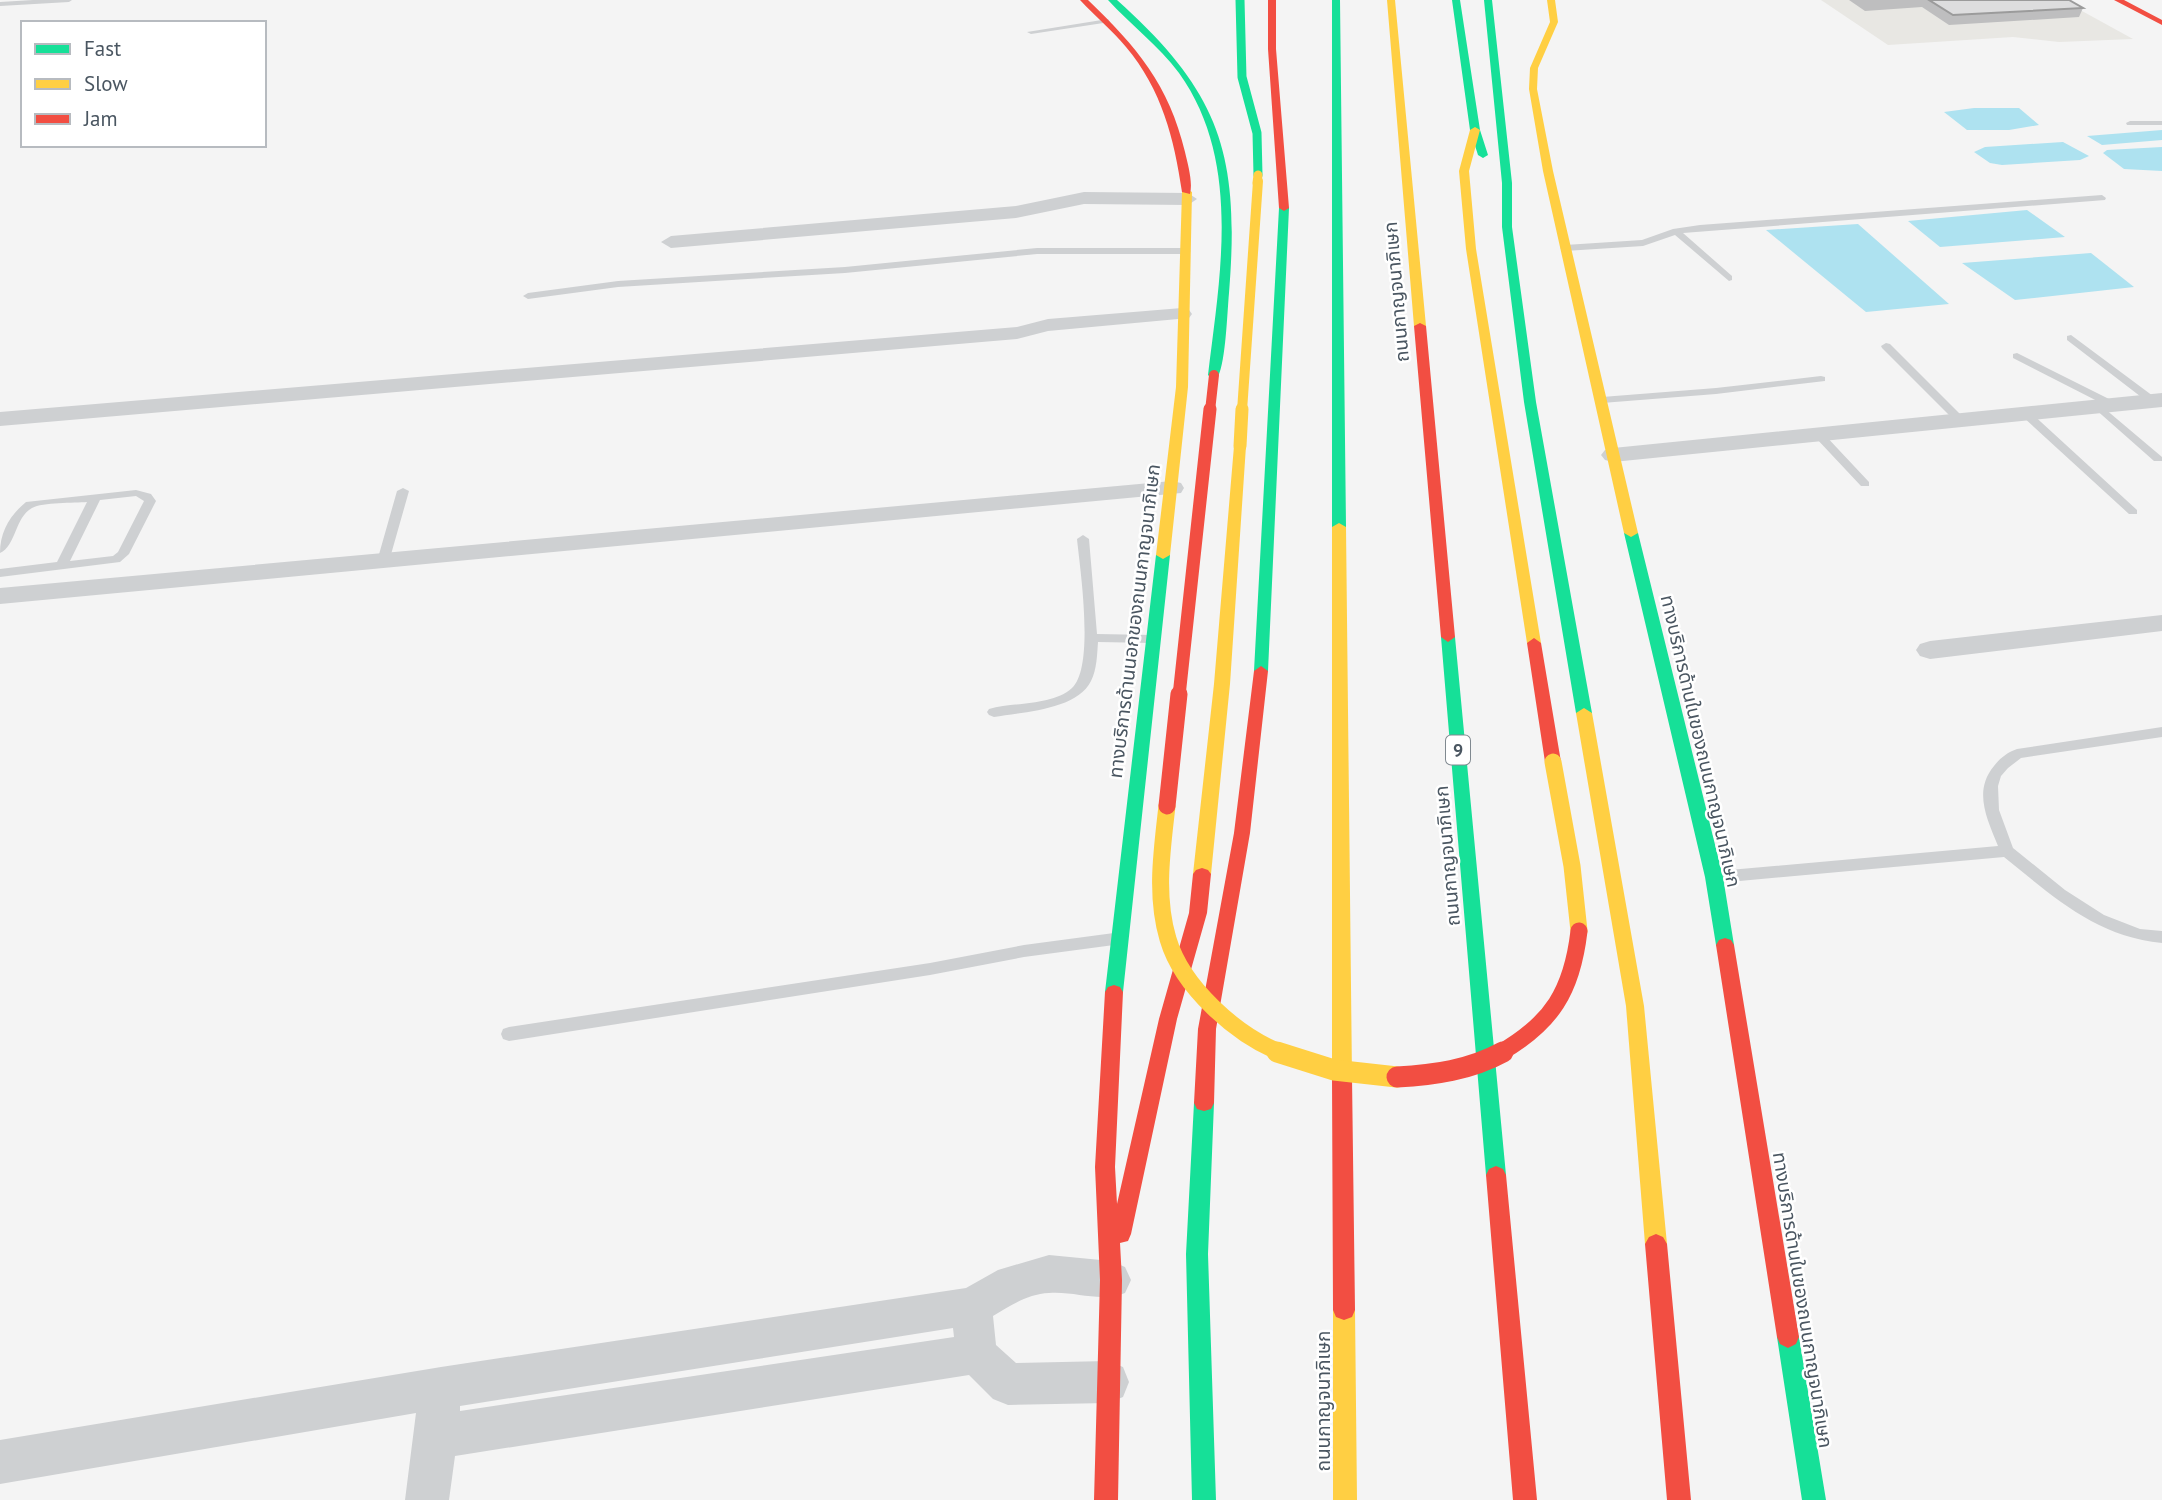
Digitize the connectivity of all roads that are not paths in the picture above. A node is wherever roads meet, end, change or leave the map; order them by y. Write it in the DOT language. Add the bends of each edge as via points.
graph roads {
  1 [pos="69,0"];
  2 [pos="1110,0"];
  3 [pos="1240,0"];
  4 [pos="1272,0"];
  5 [pos="1336,0"];
  6 [pos="1391,0"];
  7 [pos="1456,0"];
  8 [pos="1488,0"];
  9 [pos="1551,0"];
  10 [pos="2118,0"];
  11 [pos="0,4"];
  12 [pos="1080,6"];
  13 [pos="1108,21"];
  14 [pos="1083,23"];
  15 [pos="2162,23"];
  16 [pos="1031,32"];
  17 [pos="1192,81"];
  18 [pos="1227,118"];
  19 [pos="2130,123"];
  20 [pos="2162,123"];
  21 [pos="1475,130"];
  22 [pos="1242,140"];
  23 [pos="2102,198"];
  24 [pos="1188,199"];
  25 [pos="1507,227"];
  26 [pos="1676,231"];
  27 [pos="671,242"];
  28 [pos="1566,248"];
  29 [pos="1186,251"];
  30 [pos="1282,256"];
  31 [pos="1729,278"];
  32 [pos="528,296"];
  33 [pos="1182,320"];
  34 [pos="2071,338"];
  35 [pos="1886,346"];
  36 [pos="2017,356"];
  37 [pos="1821,379"];
  38 [pos="1602,400"];
  39 [pos="2157,400"];
  40 [pos="2105,406"];
  41 [pos="2026,414"];
  42 [pos="0,419"];
  43 [pos="1960,420"];
  44 [pos="1819,435"];
  45 [pos="1613,455"];
  46 [pos="2158,459"];
  47 [pos="1865,484"];
  48 [pos="1172,488"];
  49 [pos="403,491"];
  50 [pos="96,496"];
  51 [pos="2133,512"];
  52 [pos="1083,540"];
  53 [pos="0,549"];
  54 [pos="384,558"];
  55 [pos="61,566"];
  56 [pos="0,573"];
  57 [pos="0,596"];
  58 [pos="2162,623"];
  59 [pos="1091,638"];
  60 [pos="1152,639"];
  61 [pos="1930,650"];
  62 [pos="1147,679"];
  63 [pos="994,712"];
  64 [pos="2162,732"];
  65 [pos="1140,745"];
  66 [pos="1207,809"];
  67 [pos="2007,851"];
  68 [pos="1713,877"];
  69 [pos="2162,937"];
  70 [pos="1119,938"];
  71 [pos="509,1034"];
  72 [pos="1111,1280"];
  73 [pos="972,1306"];
  74 [pos="976,1354"];
  75 [pos="1108,1382"];
  76 [pos="442,1388"];
  77 [pos="435,1437"];
  78 [pos="0,1462"];
  79 [pos="427,1500"];
  80 [pos="1106,1500"];
  81 [pos="1204,1500"];
  82 [pos="1345,1500"];
  83 [pos="1525,1500"];
  84 [pos="1679,1500"];
  85 [pos="1814,1500"];
  1 -- 11 [label="lane"];
  2 -- 13 [label="main road"];
  2 -- 17 [label="main road" via="1157,38"];
  3 -- 66 [label="main road, ทางบริการด้านนอกของถนนกาญจนาภิเษก, bridge" via="1242,77 1257,133 1259,164 1223,684"];
  4 -- 30 [label="main road" via="1270,55 1285,195"];
  5 -- 82 [label="main road, ถนนกาญจนาภิเษก"];
  6 -- 83 [label="main road, ถนนกาญจนาภิเษก / 9"];
  7 -- 21 [label="main road"];
  8 -- 25 [label="main road" via="1507,183"];
  9 -- 28 [label="main road, ทางบริการด้านในของถนนกาญจนาภิเษก" via="1553,22 1532,81"];
  10 -- 15 [label="main road"];
  12 -- 13 [label="main road, ทางบริการด้านนอกของถนนกาญจนาภิเษก"];
  12 -- 14 [label="lane"];
  13 -- 14 [label="lane"];
  13 -- 24 [label="main road, ทางบริการด้านนอกของถนนกาญจนาภิเษก" via="1148,68 1172,113 1185,162"];
  14 -- 16 [label="lane"];
  17 -- 18 [label="main road"];
  17 -- 21 [label="main road, bridge" via="1217,143 1229,230 1158,906 1167,943 1187,982 1232,1026 1303,1063 1382,1079 1465,1069 1512,1048 1555,1013 1576,969 1580,940 1465,196 1464,171"];
  19 -- 20 [label="lane"];
  21 -- 25 [label="main road"];
  22 -- 30 [label="main road" via="1250,150 1269,228"];
  23 -- 26 [label="lane"];
  24 -- 27 [label="street" via="1084,198 1016,212"];
  24 -- 29 [label="main road, ทางบริการด้านนอกของถนนกาญจนาภิเษก"];
  25 -- 84 [label="main road" via="1530,402 1636,1006"];
  26 -- 28 [label="lane" via="1643,243"];
  26 -- 31 [label="lane"];
  28 -- 38 [label="main road, ทางบริการด้านในของถนนกาญจนาภิเษก"];
  29 -- 32 [label="lane" via="1037,251 845,270 618,284"];
  29 -- 33 [label="main road, ทางบริการด้านนอกของถนนกาญจนาภิเษก"];
  30 -- 81 [label="main road" via="1260,692 1242,833 1207,1029 1197,1254"];
  33 -- 42 [label="street" via="1045,337 1017,333"];
  33 -- 48 [label="main road, ทางบริการด้านนอกของถนนกาญจนาภิเษก" via="1182,387"];
  34 -- 39 [label="lane"];
  35 -- 43 [label="lane"];
  36 -- 40 [label="lane"];
  37 -- 38 [label="lane"];
  38 -- 45 [label="main road, ทางบริการด้านในของถนนกาญจนาภิเษก"];
  39 -- 40 [label="street"];
  40 -- 41 [label="street"];
  40 -- 46 [label="lane"];
  41 -- 43 [label="street"];
  41 -- 51 [label="lane"];
  43 -- 44 [label="street"];
  44 -- 45 [label="street"];
  44 -- 47 [label="lane"];
  45 -- 68 [label="main road, ทางบริการด้านในของถนนกาญจนาภิเษก"];
  48 -- 54 [label="street"];
  48 -- 60 [label="main road, ทางบริการด้านนอกของถนนกาญจนาภิเษก"];
  49 -- 54 [label="lane"];
  50 -- 53 [label="lane" via="30,504 19,513"];
  50 -- 55 [label="lane"];
  50 -- 55 [label="lane" via="136,493 150,501 123,554 106,561"];
  52 -- 59 [label="lane"];
  54 -- 57 [label="street"];
  55 -- 56 [label="lane"];
  58 -- 61 [label="street"];
  59 -- 60 [label="lane"];
  59 -- 63 [label="lane" via="1087,680 1078,691 1057,700"];
  60 -- 62 [label="main road, ทางบริการด้านนอกของถนนกาญจนาภิเษก"];
  62 -- 65 [label="main road, ทางบริการด้านนอกของถนนกาญจนาภิเษก"];
  62 -- 66 [label="main road"];
  64 -- 67 [label="lane" via="2017,754 2002,762 1991,780 1988,800"];
  65 -- 66 [label="main road" via="1148,809 1159,820 1186,821"];
  65 -- 70 [label="main road, ทางบริการด้านนอกของถนนกาญจนาภิเษก"];
  66 -- 72 [label="main road, ทางบริการด้านนอกของถนนกาญจนาภิเษก" via="1198,913 1168,1019"];
  67 -- 68 [label="lane"];
  67 -- 69 [label="lane" via="2086,912 2120,930"];
  68 -- 85 [label="main road, ทางบริการด้านในของถนนกาญจนาภิเษก"];
  70 -- 71 [label="lane"];
  70 -- 72 [label="main road, ทางบริการด้านนอกของถนนกาญจนาภิเษก" via="1105,1167"];
  72 -- 73 [label="street" via="1049,1274 1012,1283"];
  72 -- 75 [label="main road, ทางบริการด้านนอกของถนนกาญจนาภิเษก"];
  73 -- 74 [label="street"];
  73 -- 76 [label="street"];
  74 -- 75 [label="street" via="1008,1384"];
  74 -- 77 [label="street"];
  75 -- 80 [label="main road, ทางบริการด้านนอกของถนนกาญจนาภิเษก"];
  76 -- 77 [label="street"];
  76 -- 78 [label="street"];
  77 -- 79 [label="street"];
}
